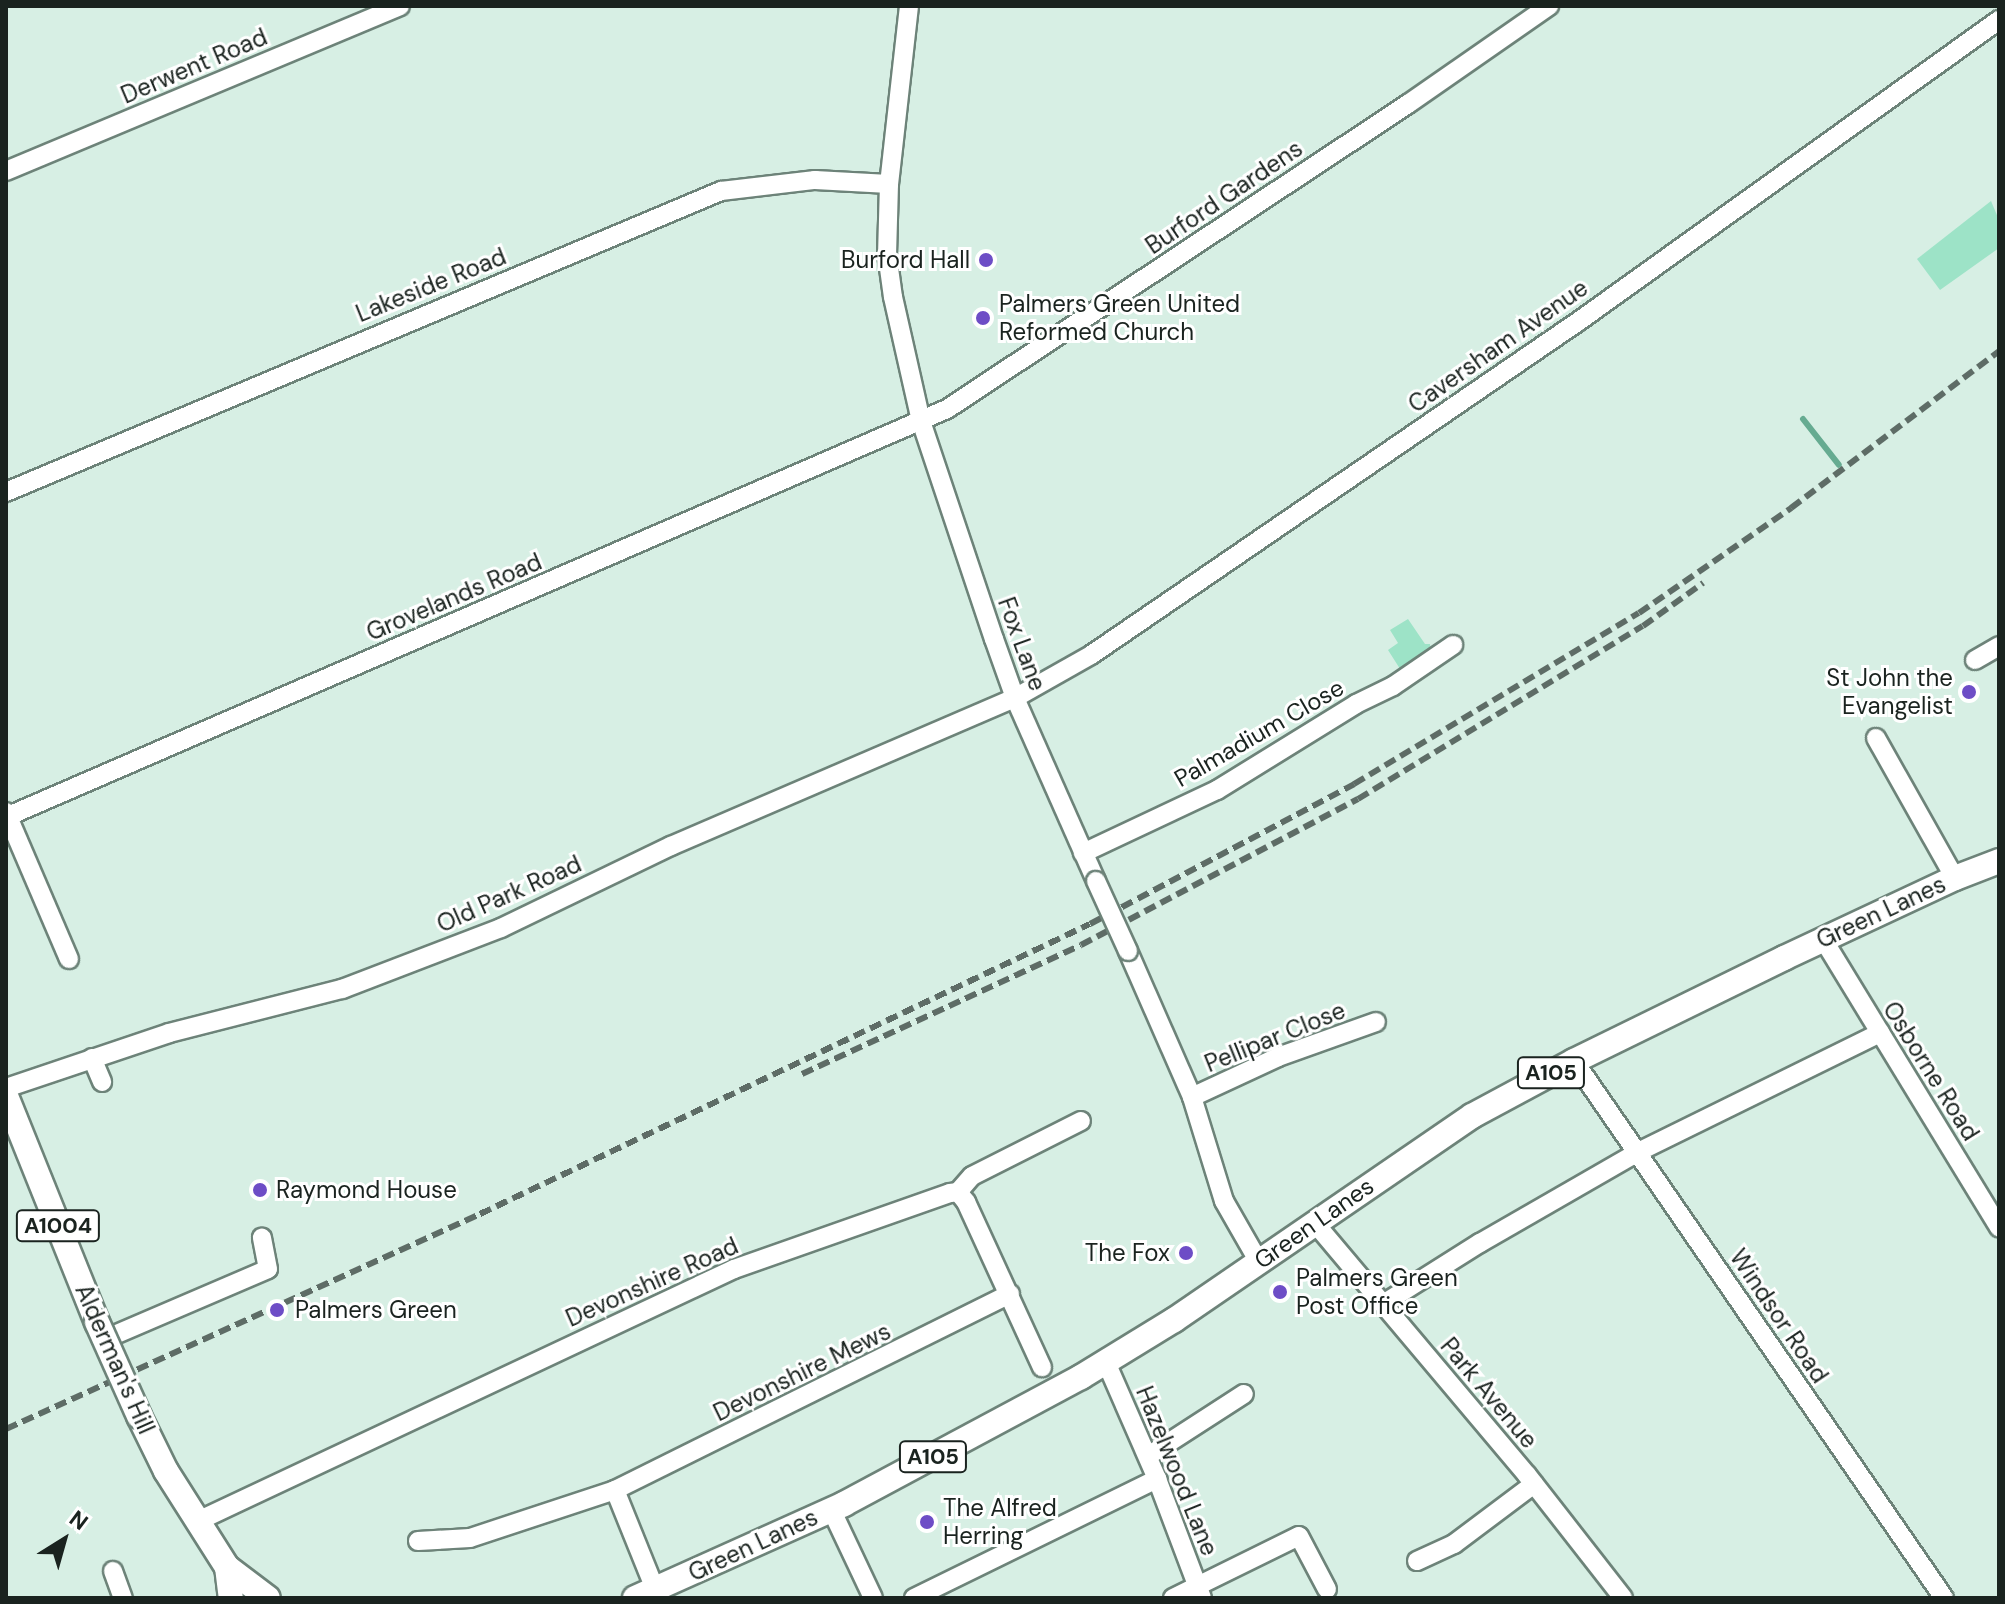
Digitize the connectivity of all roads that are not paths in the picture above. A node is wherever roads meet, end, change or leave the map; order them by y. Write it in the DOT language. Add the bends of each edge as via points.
graph roads {
  1 [pos="400,6"];
  2 [pos="909,6"];
  3 [pos="1549,6"];
  4 [pos="1999,20"];
  5 [pos="6,171"];
  6 [pos="889,184"];
  7 [pos="921,421"];
  8 [pos="6,492"];
  9 [pos="1453,645"];
  10 [pos="1999,646"];
  11 [pos="1975,660"];
  12 [pos="1015,698"];
  13 [pos="1876,738"];
  14 [pos="7,815"];
  15 [pos="1083,853"];
  16 [pos="1999,861"];
  17 [pos="1955,878"];
  18 [pos="1823,939"];
  19 [pos="69,959"];
  20 [pos="1376,1022"];
  21 [pos="1880,1033"];
  22 [pos="92,1058"];
  23 [pos="1574,1061"];
  24 [pos="102,1082"];
  25 [pos="6,1088"];
  26 [pos="6,1096"];
  27 [pos="1192,1097"];
  28 [pos="1081,1121"];
  29 [pos="1638,1152"];
  30 [pos="958,1192"];
  31 [pos="1314,1222"];
  32 [pos="1999,1227"];
  33 [pos="262,1238"];
  34 [pos="1259,1262"];
  35 [pos="1010,1294"];
  36 [pos="1383,1304"];
  37 [pos="101,1331"];
  38 [pos="1106,1362"];
  39 [pos="1042,1367"];
  40 [pos="1244,1394"];
  41 [pos="1148,1456"];
  42 [pos="1157,1479"];
  43 [pos="1534,1484"];
  44 [pos="615,1490"];
  45 [pos="831,1509"];
  46 [pos="198,1521"];
  47 [pos="418,1541"];
  48 [pos="1417,1561"];
  49 [pos="227,1567"];
  50 [pos="113,1571"];
  51 [pos="1327,1589"];
  52 [pos="1199,1592"];
  53 [pos="645,1593"];
  54 [pos="123,1598"];
  55 [pos="231,1598"];
  56 [pos="268,1598"];
  57 [pos="875,1598"];
  58 [pos="914,1598"];
  59 [pos="1173,1598"];
  60 [pos="1623,1598"];
  61 [pos="1944,1598"];
  1 -- 5 [label="street, Derwent Road"];
  2 -- 6 [label="street, Fox Lane"];
  3 -- 7 [label="street, Burford Gardens" via="947,409"];
  4 -- 12 [label="street, Caversham Avenue" via="1579,321 1091,655"];
  6 -- 7 [label="street, Fox Lane" via="887,254"];
  6 -- 8 [label="street, Lakeside Road" via="815,180 721,191"];
  7 -- 12 [label="street, Fox Lane"];
  7 -- 14 [label="street, Grovelands Road"];
  9 -- 15 [label="street, Palmadium Close" via="1217,790"];
  10 -- 11 [label="street"];
  12 -- 15 [label="street, Fox Lane"];
  12 -- 22 [label="street, Old Park Road" via="671,846 501,928 342,989"];
  13 -- 17 [label="street"];
  14 -- 19 [label="street"];
  15 -- 27 [label="street, Fox Lane, bridge"];
  16 -- 17 [label="main road, Green Lanes / A105"];
  17 -- 18 [label="main road, Green Lanes / A105"];
  18 -- 21 [label="street, Osborne Road"];
  18 -- 23 [label="main road, Green Lanes / A105"];
  20 -- 27 [label="street, Pellipar Close" via="1278,1057"];
  21 -- 29 [label="street"];
  21 -- 32 [label="street, Osborne Road"];
  22 -- 24 [label="street"];
  22 -- 25 [label="street, Old Park Road"];
  23 -- 29 [label="street, Windsor Road"];
  23 -- 31 [label="main road, Green Lanes / A105" via="1472,1116"];
  26 -- 37 [label="main road, Alderman's Hill / A1004"];
  27 -- 34 [label="street, Fox Lane" via="1224,1201"];
  28 -- 30 [label="street, Devonshire Road" via="972,1176"];
  29 -- 36 [label="street"];
  29 -- 61 [label="street, Windsor Road"];
  30 -- 35 [label="street"];
  30 -- 46 [label="street, Devonshire Road" via="734,1269"];
  31 -- 34 [label="main road, Green Lanes / A105"];
  31 -- 36 [label="street, Park Avenue"];
  33 -- 37 [label="street" via="268,1269"];
  34 -- 38 [label="main road, Green Lanes / A105"];
  35 -- 39 [label="street"];
  35 -- 44 [label="street, Devonshire Mews"];
  36 -- 43 [label="street, Park Avenue"];
  37 -- 46 [label="main road, Alderman's Hill / A1004, bridge" via="166,1471"];
  38 -- 41 [label="street, Hazelwood Lane"];
  38 -- 45 [label="main road, Green Lanes / A105"];
  40 -- 41 [label="street"];
  41 -- 42 [label="street, Hazelwood Lane"];
  42 -- 52 [label="street, Hazelwood Lane"];
  42 -- 58 [label="street"];
  43 -- 48 [label="street" via="1454,1544"];
  43 -- 60 [label="street, Park Avenue"];
  44 -- 47 [label="street, Devonshire Mews" via="470,1538"];
  44 -- 53 [label="street"];
  45 -- 53 [label="main road, Green Lanes / A105"];
  45 -- 57 [label="street"];
  46 -- 49 [label="main road, Alderman's Hill / A1004"];
  49 -- 55 [label="main road, A1004"];
  49 -- 56 [label="main road, A1004"];
  50 -- 54 [label="street"];
  51 -- 52 [label="street" via="1299,1536"];
  52 -- 59 [label="street"];
}
